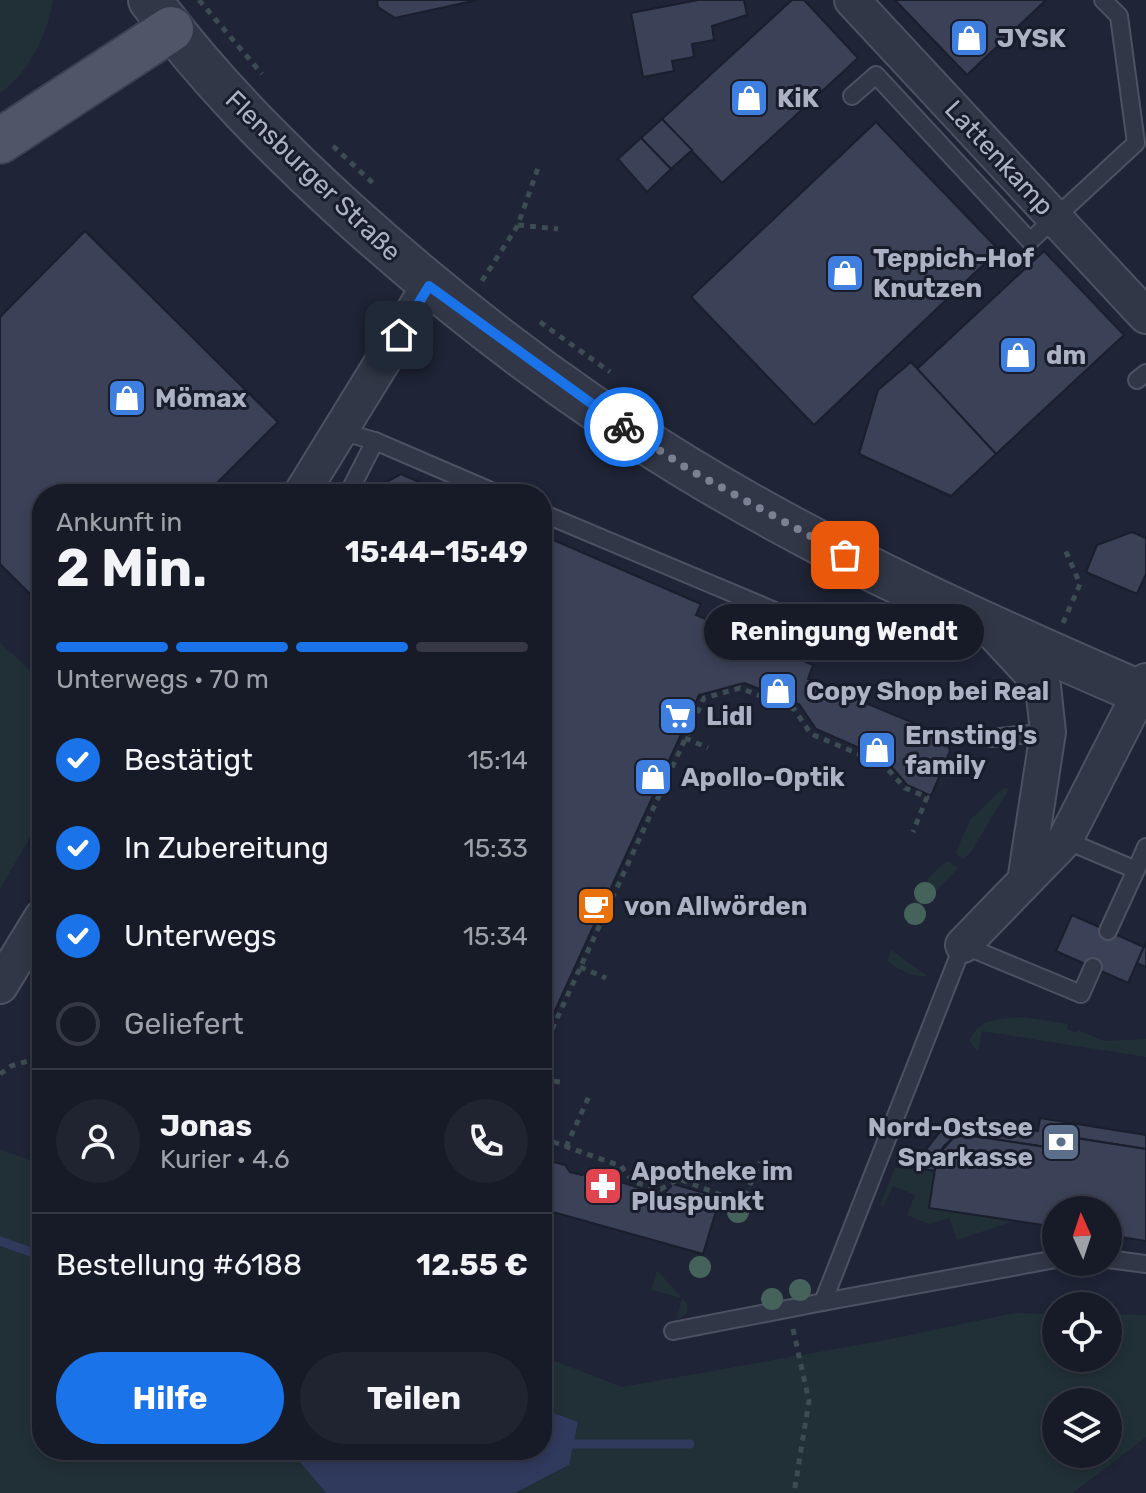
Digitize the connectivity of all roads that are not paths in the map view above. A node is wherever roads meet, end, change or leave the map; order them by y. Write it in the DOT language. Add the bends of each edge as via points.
graph roads {
  1 [pos="852,0"];
  2 [pos="1103,0"];
  3 [pos="173,10"];
  4 [pos="852,96"];
  5 [pos="0,141"];
  6 [pos="1056,218"];
  7 [pos="429,286"];
  8 [pos="1146,316"];
  9 [pos="340,431"];
  10 [pos="375,441"];
  11 [pos="307,484"];
  12 [pos="353,484"];
  13 [pos="475,484"];
  14 [pos="552,517"];
  15 [pos="988,627"];
  16 [pos="827,633"];
  17 [pos="1144,690"];
  18 [pos="1048,732"];
  19 [pos="991,738"];
  20 [pos="1065,840"];
  21 [pos="1146,847"];
  22 [pos="1136,870"];
  23 [pos="1025,881"];
  24 [pos="1108,931"];
  25 [pos="32,933"];
  26 [pos="963,945"];
  27 [pos="1093,967"];
  28 [pos="0,986"];
  29 [pos="1122,1261"];
  30 [pos="1042,1262"];
  31 [pos="1146,1264"];
  32 [pos="823,1302"];
  33 [pos="673,1331"];
  1 -- 6 [label="street, Lattenkamp"];
  2 -- 6 [label="lane" via="1119,16 1136,143"];
  3 -- 5 [label="main road"];
  3 -- 7 [label="street, Flensburger Straße" via="251,118"];
  4 -- 6 [label="lane" via="876,75 1030,241"];
  6 -- 8 [label="street, Lattenkamp"];
  7 -- 9 [label="street"];
  7 -- 15 [label="street, Flensburger Straße" via="688,469 893,582"];
  9 -- 10 [label="lane"];
  9 -- 11 [label="street"];
  10 -- 12 [label="lane"];
  10 -- 13 [label="lane"];
  14 -- 16 [label="lane"];
  15 -- 17 [label="street, Flensburger Straße"];
  15 -- 18 [label="street, Flensburger Straße" via="1043,686"];
  17 -- 20 [label="street, Flensburger Straße"];
  18 -- 19 [label="lane"];
  18 -- 23 [label="street, Flensburger Straße"];
  20 -- 22 [label="lane"];
  20 -- 23 [label="street, Flensburger Straße"];
  21 -- 22 [label="lane"];
  22 -- 24 [label="lane"];
  23 -- 26 [label="street, Flensburger Straße"];
  25 -- 28 [label="street"];
  26 -- 27 [label="lane" via="1081,994"];
  26 -- 32 [label="lane"];
  29 -- 31 [label="lane"];
  30 -- 32 [label="lane"];
  32 -- 33 [label="lane"];
}
